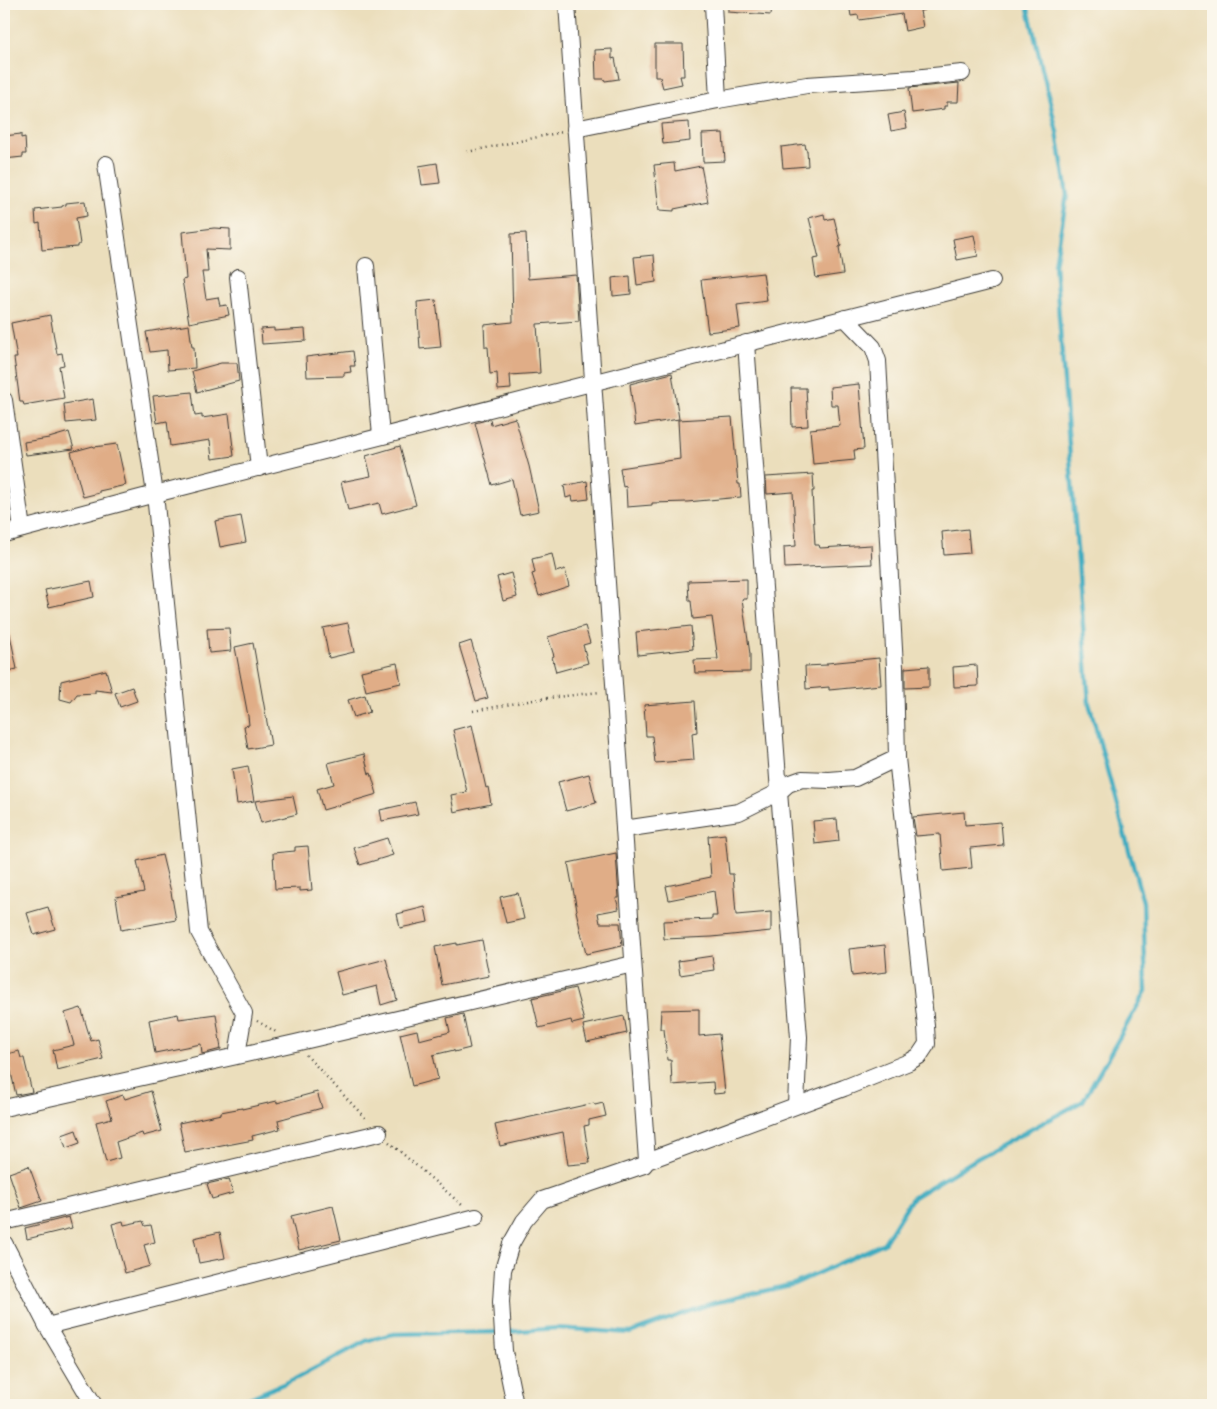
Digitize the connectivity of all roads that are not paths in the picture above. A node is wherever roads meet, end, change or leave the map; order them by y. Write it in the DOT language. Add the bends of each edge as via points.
graph roads {
  1 [pos="567,4"];
  2 [pos="713,4"];
  3 [pos="962,73"];
  4 [pos="718,100"];
  5 [pos="576,129"];
  6 [pos="106,164"];
  7 [pos="366,266"];
  8 [pos="238,277"];
  9 [pos="992,281"];
  10 [pos="845,318"];
  11 [pos="746,343"];
  12 [pos="594,382"];
  13 [pos="4,400"];
  14 [pos="381,436"];
  15 [pos="259,468"];
  16 [pos="155,494"];
  17 [pos="22,530"];
  18 [pos="4,534"];
  19 [pos="897,758"];
  20 [pos="779,792"];
  21 [pos="624,829"];
  22 [pos="633,964"];
  23 [pos="237,1055"];
  24 [pos="796,1105"];
  25 [pos="4,1108"];
  26 [pos="379,1133"];
  27 [pos="647,1161"];
  28 [pos="476,1218"];
  29 [pos="4,1222"];
  30 [pos="4,1243"];
  31 [pos="47,1326"];
  32 [pos="94,1405"];
  33 [pos="515,1405"];
  1 -- 5 [label="street"];
  2 -- 4 [label="street"];
  3 -- 4 [label="street" via="807,85"];
  4 -- 5 [label="street"];
  5 -- 12 [label="street"];
  6 -- 16 [label="street"];
  7 -- 14 [label="street"];
  8 -- 15 [label="street"];
  9 -- 10 [label="street"];
  10 -- 11 [label="street"];
  10 -- 19 [label="street" via="873,347 878,361"];
  11 -- 12 [label="street"];
  11 -- 20 [label="street"];
  12 -- 14 [label="street"];
  12 -- 21 [label="street"];
  13 -- 17 [label="street"];
  14 -- 15 [label="street"];
  15 -- 16 [label="street"];
  16 -- 17 [label="street"];
  16 -- 23 [label="street" via="199,932 244,1013"];
  17 -- 18 [label="street"];
  19 -- 20 [label="street" via="855,778 802,779 788,784"];
  19 -- 24 [label="street" via="926,1044 919,1056 909,1062"];
  20 -- 21 [label="street" via="739,812"];
  20 -- 24 [label="street" via="799,1037"];
  21 -- 22 [label="street"];
  22 -- 23 [label="street"];
  22 -- 27 [label="street"];
  23 -- 25 [label="street"];
  24 -- 27 [label="street"];
  26 -- 29 [label="street"];
  27 -- 33 [label="street" via="644,1165 542,1200 524,1221 511,1244 503,1270 501,1302 504,1351"];
  28 -- 31 [label="street"];
  30 -- 31 [label="street"];
  31 -- 32 [label="street"];
}
